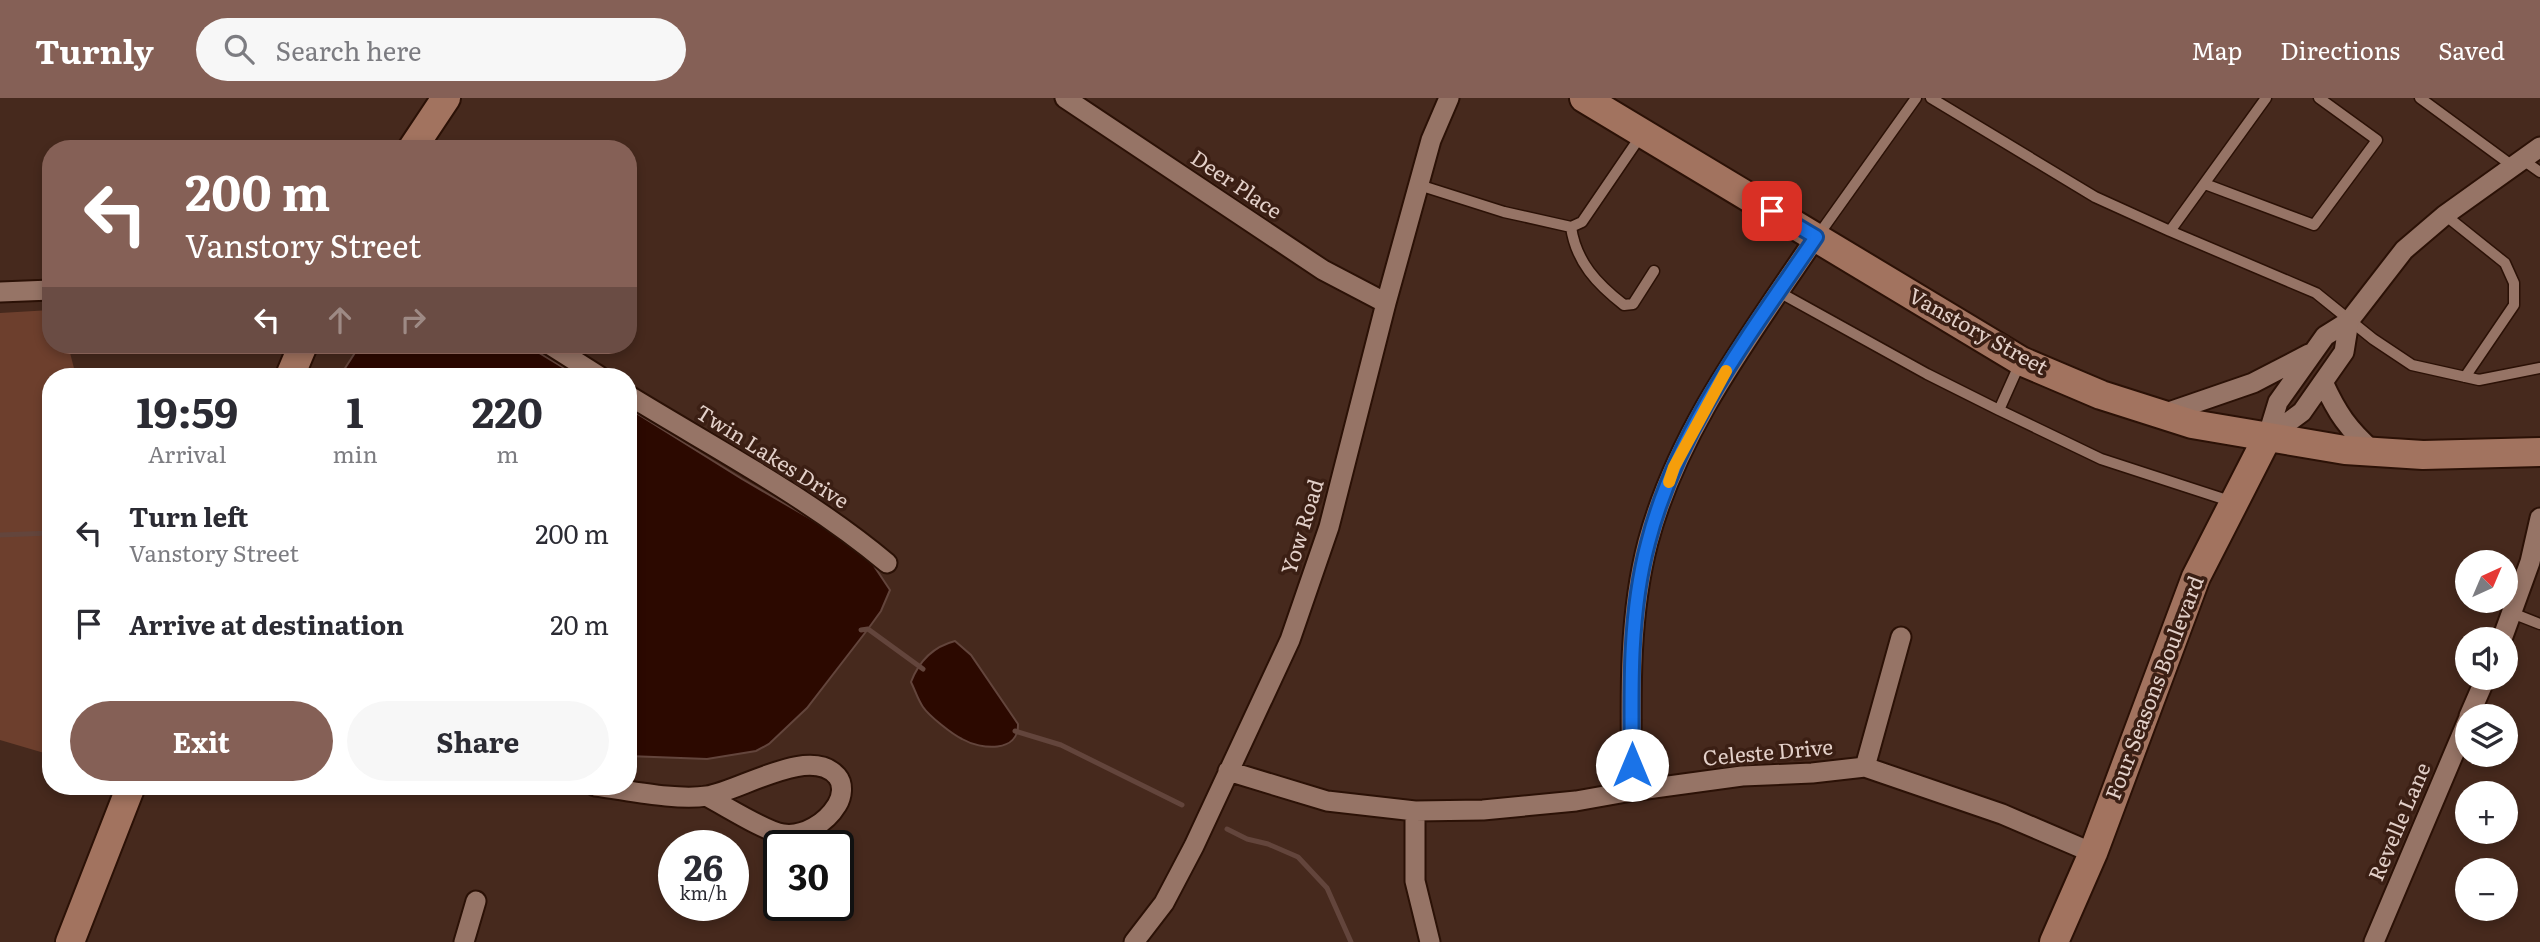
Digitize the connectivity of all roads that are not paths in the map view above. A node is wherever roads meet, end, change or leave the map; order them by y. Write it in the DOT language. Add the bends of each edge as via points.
graph roads {
  1 [pos="446,98"];
  2 [pos="1065,98"];
  3 [pos="1449,98"];
  4 [pos="1584,98"];
  5 [pos="1916,98"];
  6 [pos="1931,98"];
  7 [pos="2266,98"];
  8 [pos="2319,98"];
  9 [pos="2420,98"];
  10 [pos="1642,134"];
  11 [pos="418,140"];
  12 [pos="2540,147"];
  13 [pos="2519,163"];
  14 [pos="2540,172"];
  15 [pos="2205,184"];
  16 [pos="1419,185"];
  17 [pos="2445,215"];
  18 [pos="1571,227"];
  19 [pos="2170,230"];
  20 [pos="1816,237"];
  21 [pos="1654,271"];
  22 [pos="42,290"];
  23 [pos="0,292"];
  24 [pos="1779,292"];
  25 [pos="1386,303"];
  26 [pos="2349,321"];
  27 [pos="2313,352"];
  28 [pos="564,354"];
  29 [pos="2021,361"];
  30 [pos="586,368"];
  31 [pos="2540,368"];
  32 [pos="2465,377"];
  33 [pos="2323,382"];
  34 [pos="637,401"];
  35 [pos="1999,410"];
  36 [pos="2163,414"];
  37 [pos="2267,438"];
  38 [pos="2374,452"];
  39 [pos="2540,452"];
  40 [pos="2234,502"];
  41 [pos="2540,518"];
  42 [pos="887,563"];
  43 [pos="2518,596"];
  44 [pos="2512,613"];
  45 [pos="2540,625"];
  46 [pos="2507,627"];
  47 [pos="1901,637"];
  48 [pos="2455,749"];
  49 [pos="1865,767"];
  50 [pos="1228,771"];
  51 [pos="637,791"];
  52 [pos="1632,791"];
  53 [pos="127,795"];
  54 [pos="706,796"];
  55 [pos="1415,811"];
  56 [pos="2093,853"];
  57 [pos="476,901"];
  58 [pos="70,942"];
  59 [pos="464,942"];
  60 [pos="1134,942"];
  61 [pos="1430,942"];
  62 [pos="2054,942"];
  63 [pos="2375,942"];
  1 -- 11 [label="street"];
  2 -- 25 [label="street, Deer Place" via="1323,270"];
  3 -- 16 [label="street, Yow Road"];
  4 -- 10 [label="street, Vanstory Street"];
  5 -- 20 [label="lane"];
  6 -- 19 [label="lane" via="2095,197"];
  7 -- 15 [label="lane"];
  8 -- 15 [label="lane" via="2377,140 2314,225"];
  9 -- 13 [label="lane"];
  10 -- 18 [label="lane" via="1581,222"];
  10 -- 20 [label="street, Vanstory Street"];
  12 -- 13 [label="street, Four Seasons Boulevard"];
  13 -- 14 [label="lane"];
  13 -- 17 [label="street, Four Seasons Boulevard"];
  15 -- 19 [label="lane"];
  16 -- 18 [label="lane"];
  16 -- 25 [label="street, Yow Road"];
  17 -- 26 [label="street, Four Seasons Boulevard" via="2404,250"];
  17 -- 32 [label="lane" via="2505,263 2514,283 2514,304"];
  18 -- 21 [label="lane" via="1580,259 1602,289 1623,305 1633,304"];
  19 -- 26 [label="lane" via="2316,293"];
  20 -- 24 [label="street"];
  20 -- 29 [label="street, Vanstory Street"];
  22 -- 23 [label="street"];
  24 -- 35 [label="lane"];
  24 -- 52 [label="street" via="1721,378 1674,467 1648,543 1631,687"];
  25 -- 50 [label="street, Yow Road" via="1329,527 1290,640"];
  26 -- 27 [label="street, Four Seasons Boulevard" via="2325,336"];
  26 -- 32 [label="lane" via="2412,365"];
  26 -- 33 [label="street, Four Seasons Boulevard" via="2344,352"];
  27 -- 36 [label="street" via="2253,383"];
  27 -- 37 [label="street, Four Seasons Boulevard" via="2278,402"];
  28 -- 30 [label="street"];
  29 -- 35 [label="lane"];
  29 -- 36 [label="street, Vanstory Street" via="2101,395"];
  31 -- 32 [label="lane" via="2479,380"];
  33 -- 37 [label="street, Four Seasons Boulevard" via="2302,412"];
  33 -- 38 [label="street" via="2335,410"];
  34 -- 42 [label="street, Twin Lakes Drive" via="838,524"];
  35 -- 40 [label="lane" via="2101,459"];
  36 -- 37 [label="street, Vanstory Street"];
  37 -- 38 [label="street, Vanstory Street"];
  37 -- 40 [label="street, Four Seasons Boulevard"];
  38 -- 39 [label="street, Vanstory Street"];
  40 -- 56 [label="street, Four Seasons Boulevard" via="2196,577"];
  41 -- 43 [label="street"];
  44 -- 45 [label="lane"];
  44 -- 46 [label="street"];
  47 -- 49 [label="street"];
  48 -- 63 [label="street, Revelle Lane"];
  49 -- 52 [label="street, Celeste Drive" via="1742,776"];
  49 -- 56 [label="street, Celeste Drive" via="2002,814"];
  50 -- 55 [label="street, Celeste Drive" via="1327,801"];
  50 -- 60 [label="street, Yow Road" via="1164,903"];
  51 -- 54 [label="street"];
  52 -- 55 [label="street, Celeste Drive" via="1483,810"];
  53 -- 58 [label="street"];
  54 -- 54 [label="street" via="793,766 815,764 839,778 842,794 819,825 782,834"];
  55 -- 61 [label="street" via="1415,881"];
  56 -- 62 [label="street, Four Seasons Boulevard"];
  57 -- 59 [label="street"];
}
